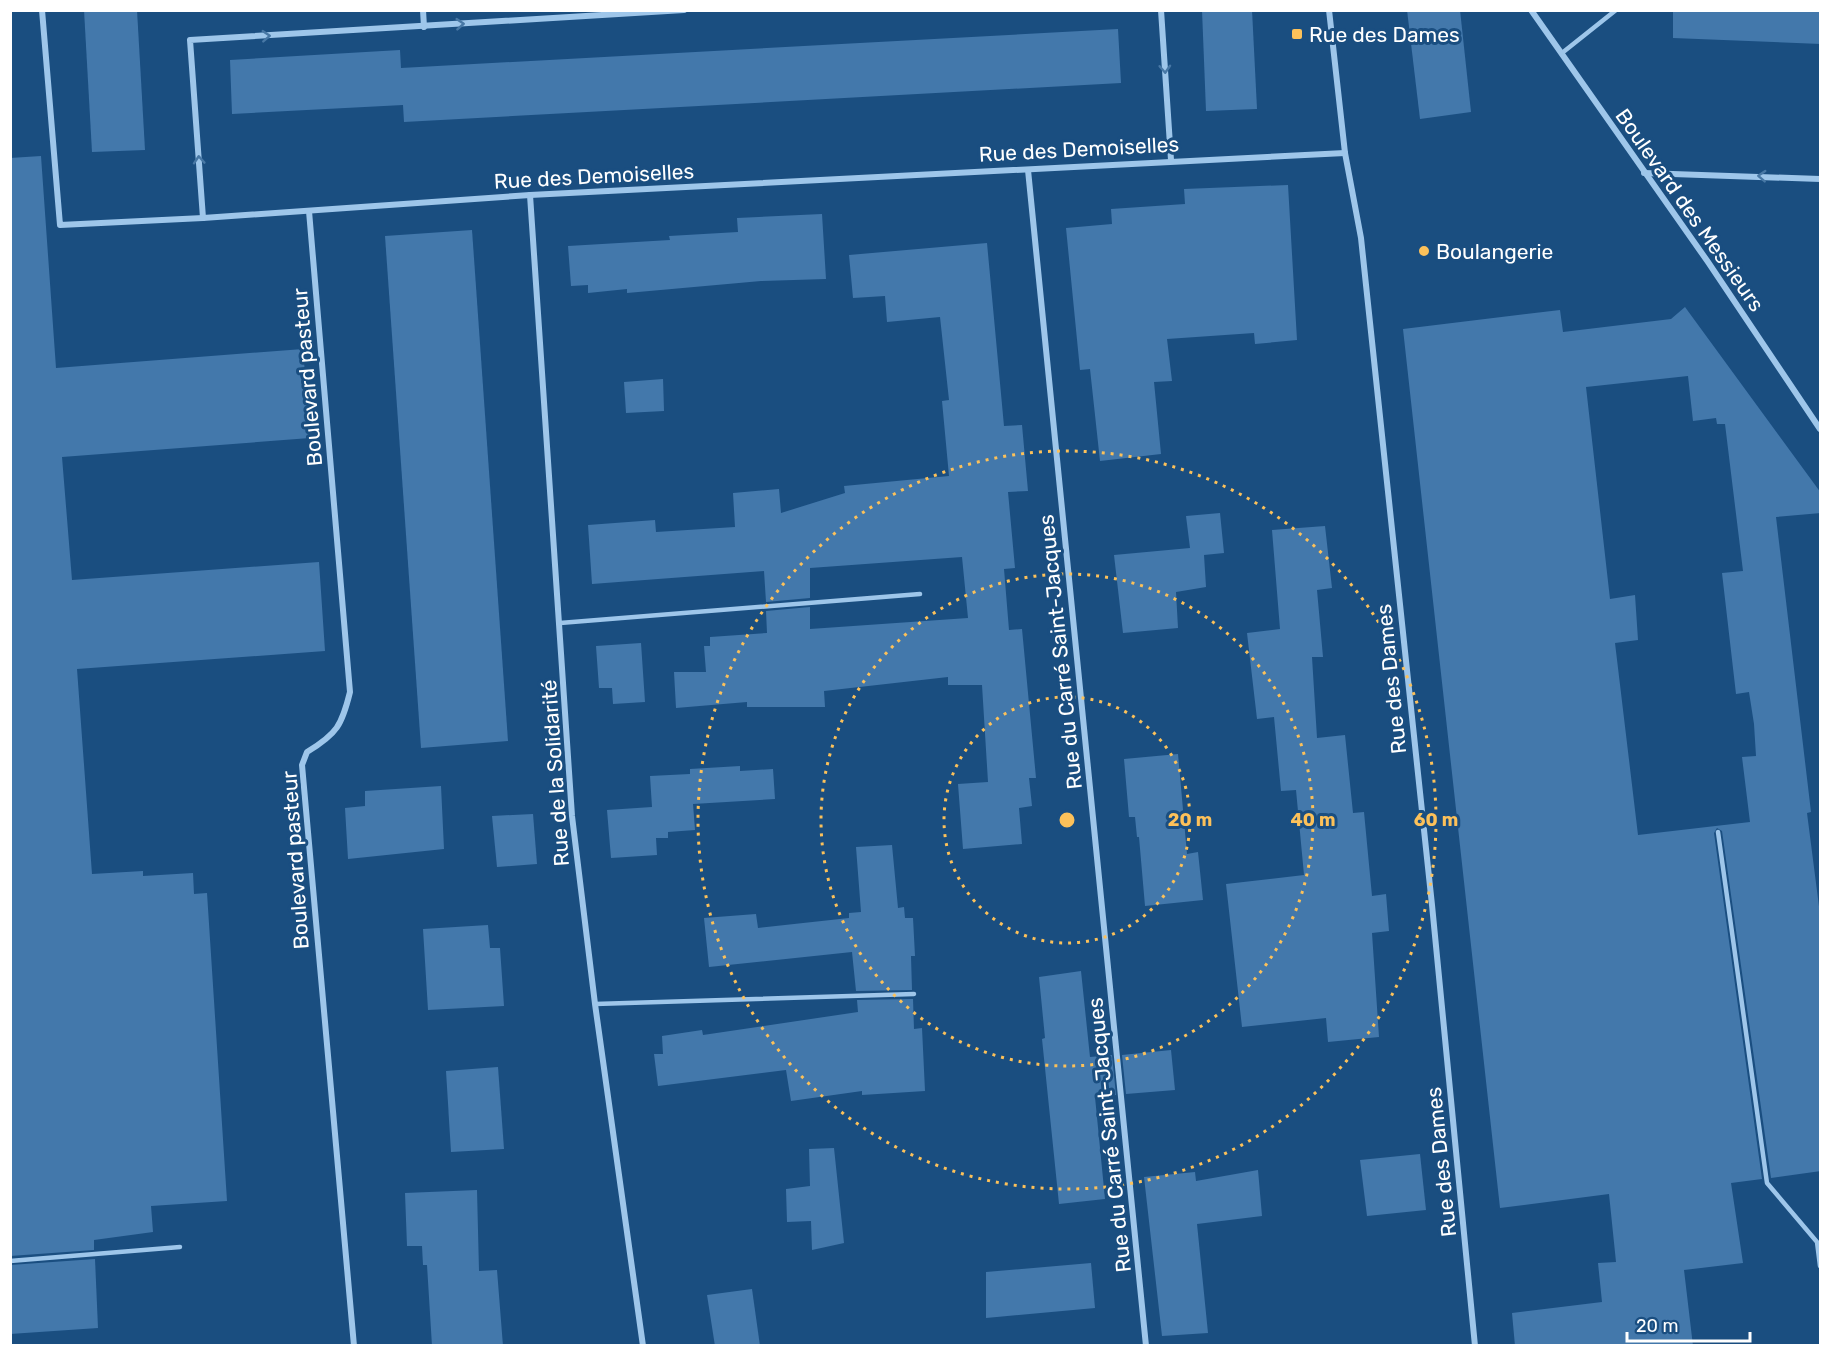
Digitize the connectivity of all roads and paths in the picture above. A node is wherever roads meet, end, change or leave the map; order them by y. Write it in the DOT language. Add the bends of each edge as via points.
graph roads {
  1 [pos="42,10"];
  2 [pos="423,10"];
  3 [pos="684,10"];
  4 [pos="1161,10"];
  5 [pos="1329,10"];
  6 [pos="1531,10"];
  7 [pos="1616,10"];
  8 [pos="424,27"];
  9 [pos="1562,53"];
  10 [pos="1345,153"];
  11 [pos="1171,160"];
  12 [pos="1028,170"];
  13 [pos="1644,173"];
  14 [pos="1821,179"];
  15 [pos="530,195"];
  16 [pos="309,211"];
  17 [pos="202,218"];
  18 [pos="1821,429"];
  19 [pos="920,594"];
  20 [pos="560,622"];
  21 [pos="1718,832"];
  22 [pos="914,994"];
  23 [pos="595,1004"];
  24 [pos="180,1247"];
  25 [pos="10,1262"];
  26 [pos="1821,1266"];
  27 [pos="354,1346"];
  28 [pos="643,1346"];
  29 [pos="1146,1346"];
  30 [pos="1475,1346"];
  1 -- 17 [label="street, Rue des Demoiselles" via="60,225"];
  2 -- 8 [label="street"];
  8 -- 3 [label="street, one-way"];
  4 -- 11 [label="street, one-way"];
  5 -- 10 [label="street, Rue des Dames"];
  6 -- 9 [label="street, Boulevard des Messieurs"];
  7 -- 9 [label="lane"];
  17 -- 8 [label="street, one-way" via="190,40"];
  9 -- 13 [label="street, Boulevard des Messieurs"];
  10 -- 11 [label="street, Rue des Demoiselles"];
  10 -- 30 [label="street, Rue des Dames" via="1362,250"];
  11 -- 12 [label="street, Rue des Demoiselles"];
  12 -- 15 [label="street, Rue des Demoiselles"];
  12 -- 29 [label="street, Rue du Carré Saint-Jacques"];
  14 -- 13 [label="street, one-way"];
  13 -- 18 [label="street, Boulevard des Messieurs"];
  15 -- 16 [label="street, Rue des Demoiselles"];
  15 -- 20 [label="street, Rue de la Solidarité"];
  16 -- 17 [label="street, Rue des Demoiselles"];
  16 -- 27 [label="street, Boulevard pasteur" via="350,692 343,722 329,739 307,752 302,765"];
  19 -- 20 [label="lane"];
  20 -- 23 [label="street, Rue de la Solidarité" via="572,816"];
  21 -- 26 [label="lane" via="1767,1184 1817,1242"];
  22 -- 23 [label="lane"];
  23 -- 28 [label="street, Rue de la Solidarité"];
  24 -- 25 [label="lane"];
}
